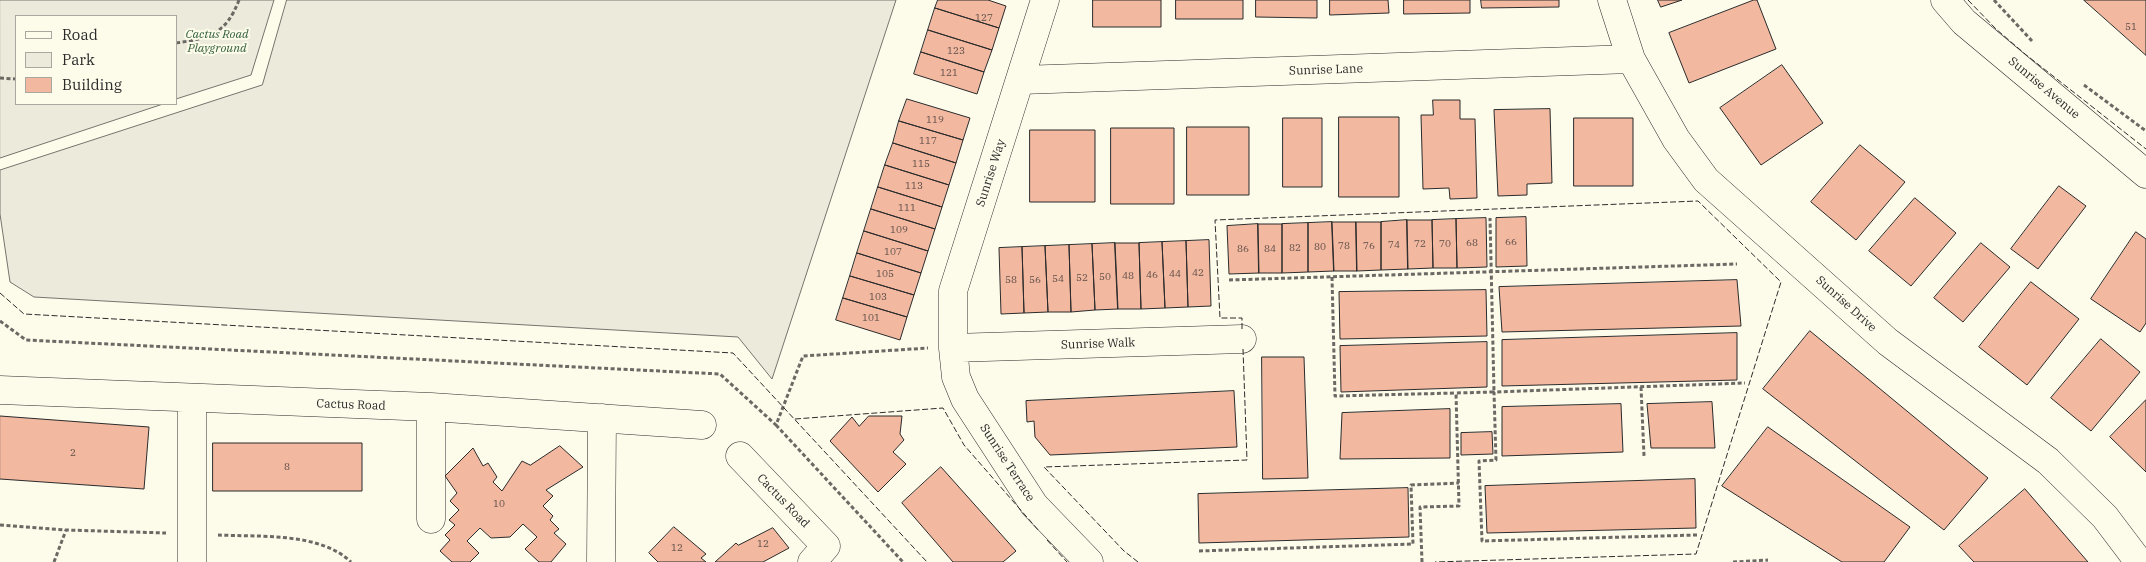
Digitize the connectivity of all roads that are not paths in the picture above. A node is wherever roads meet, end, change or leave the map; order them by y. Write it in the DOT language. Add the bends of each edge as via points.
graph roads {
  1 [pos="1044,0"];
  2 [pos="1612,0"];
  3 [pos="1945,0"];
  4 [pos="1631,59"];
  5 [pos="1021,80"];
  6 [pos="2146,174"];
  7 [pos="1242,339"];
  8 [pos="953,348"];
  9 [pos="0,390"];
  10 [pos="192,399"];
  11 [pos="431,407"];
  12 [pos="602,418"];
  13 [pos="702,425"];
  14 [pos="740,456"];
  15 [pos="431,519"];
  16 [pos="819,554"];
  17 [pos="192,562"];
  18 [pos="600,562"];
  19 [pos="1089,562"];
  20 [pos="2139,562"];
  1 -- 5 [label="street, Sunrise Way"];
  2 -- 4 [label="street, Sunrise Drive"];
  3 -- 6 [label="street, Sunrise Avenue" via="1964,22"];
  4 -- 5 [label="street, Sunrise Lane"];
  4 -- 20 [label="street, Sunrise Drive" via="1676,139 1706,180 1888,342 2048,462 2105,517"];
  5 -- 8 [label="street, Sunrise Way" via="953,291"];
  7 -- 8 [label="street, Sunrise Walk"];
  8 -- 19 [label="street, Sunrise Terrace" via="956,377 964,398 1034,505"];
  9 -- 10 [label="street, Cactus Road"];
  10 -- 11 [label="street, Cactus Road"];
  10 -- 17 [label="street"];
  11 -- 12 [label="street, Cactus Road"];
  11 -- 15 [label="street"];
  12 -- 13 [label="street, Cactus Road"];
  12 -- 18 [label="street"];
  14 -- 16 [label="street, Cactus Road"];
}
